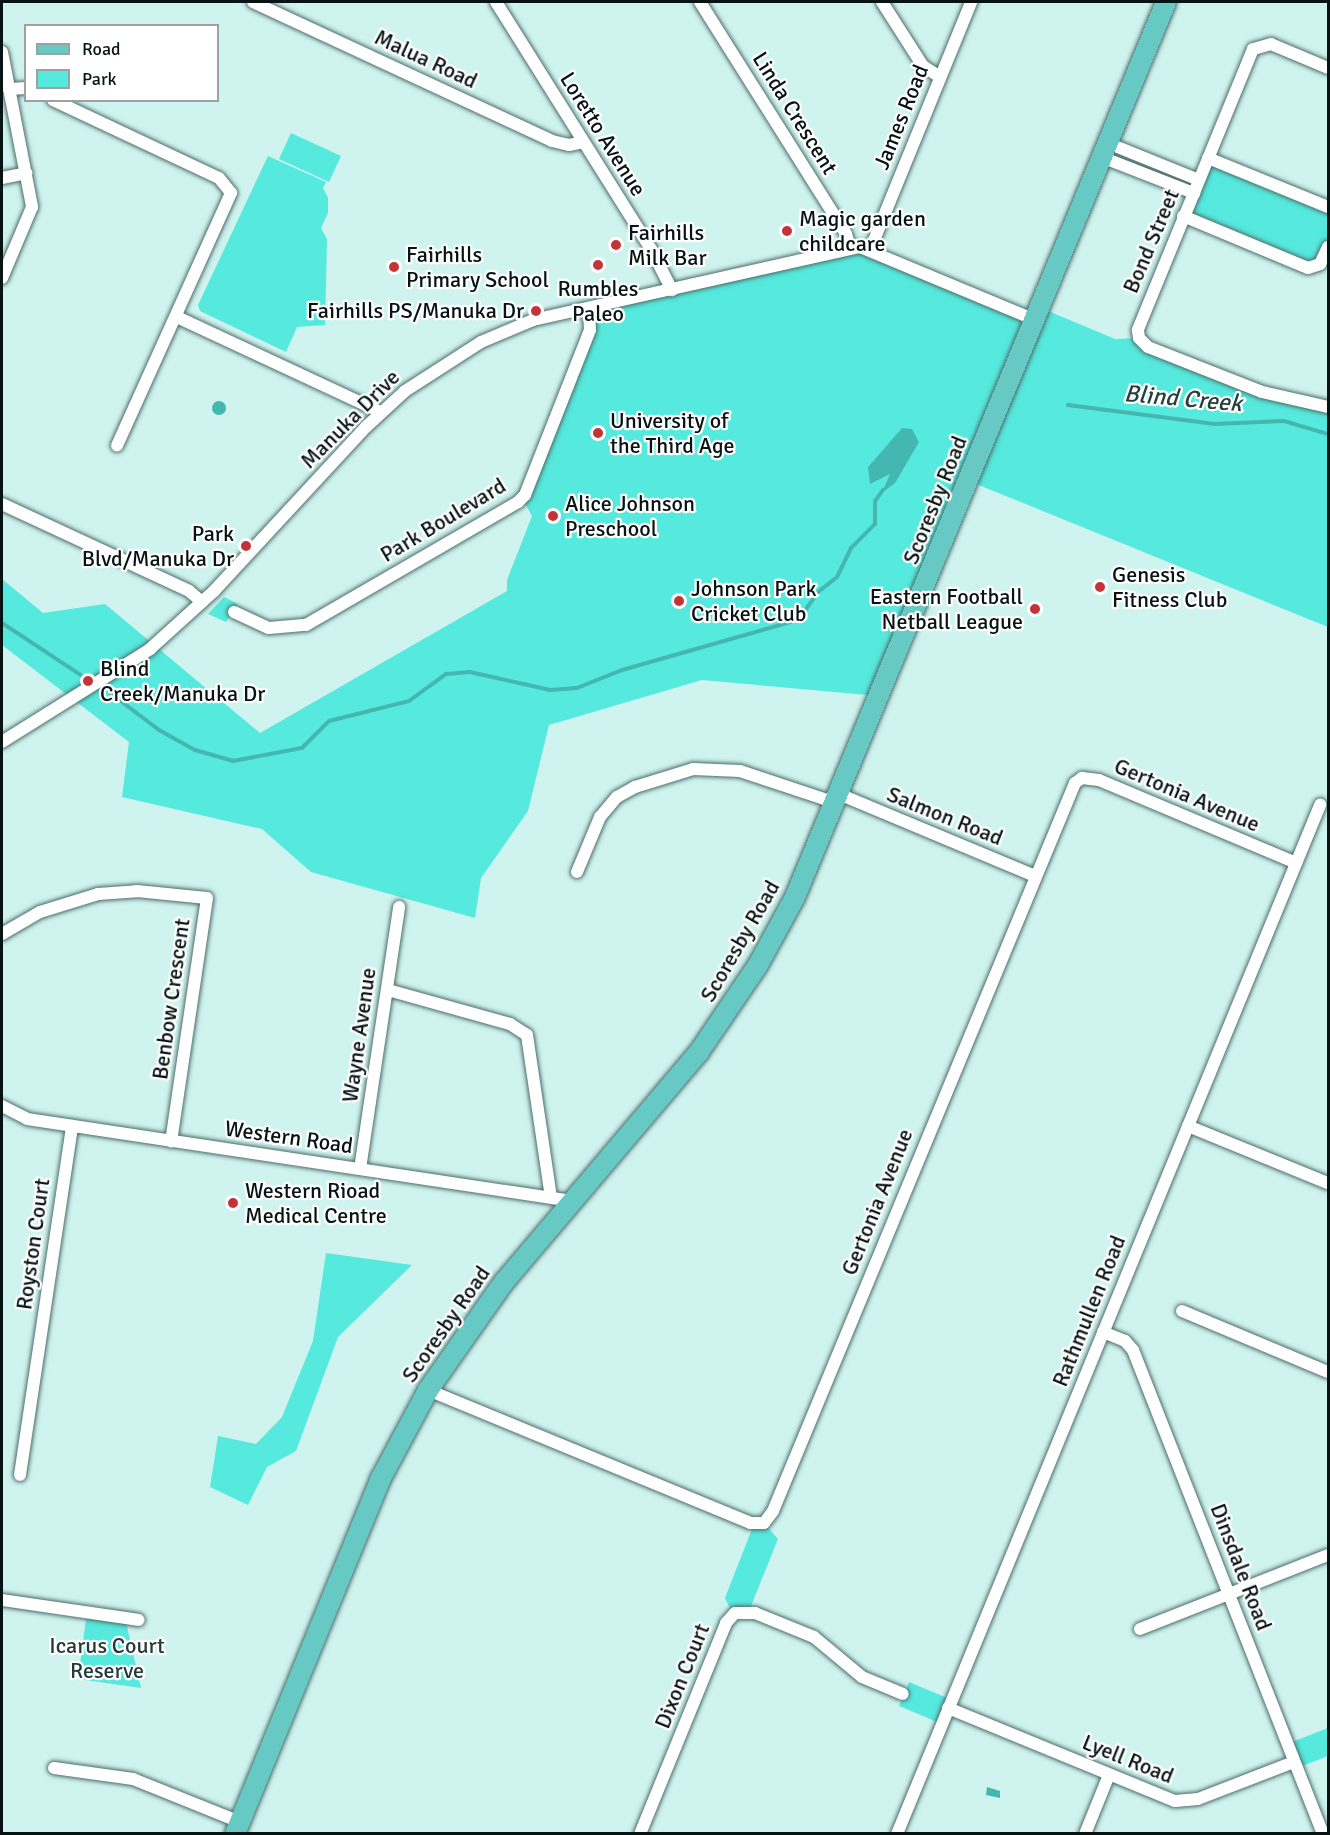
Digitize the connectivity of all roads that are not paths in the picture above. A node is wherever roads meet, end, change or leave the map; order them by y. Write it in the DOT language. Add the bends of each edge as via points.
graph roads {
  1 [pos="253,2"];
  2 [pos="496,2"];
  3 [pos="700,2"];
  4 [pos="882,2"];
  5 [pos="971,2"];
  6 [pos="1166,2"];
  7 [pos="2,52"];
  8 [pos="1329,68"];
  9 [pos="940,77"];
  10 [pos="24,88"];
  11 [pos="9,89"];
  12 [pos="57,102"];
  13 [pos="584,142"];
  14 [pos="1107,151"];
  15 [pos="1208,158"];
  16 [pos="27,173"];
  17 [pos="2,178"];
  18 [pos="1199,180"];
  19 [pos="1194,193"];
  20 [pos="1329,207"];
  21 [pos="1184,216"];
  22 [pos="1329,247"];
  23 [pos="850,248"];
  24 [pos="870,250"];
  25 [pos="2,278"];
  26 [pos="672,290"];
  27 [pos="589,308"];
  28 [pos="177,316"];
  29 [pos="1035,320"];
  30 [pos="1329,407"];
  31 [pos="381,412"];
  32 [pos="117,444"];
  33 [pos="2,504"];
  34 [pos="202,602"];
  35 [pos="234,612"];
  36 [pos="2,742"];
  37 [pos="838,799"];
  38 [pos="1320,805"];
  39 [pos="1296,863"];
  40 [pos="578,872"];
  41 [pos="1035,876"];
  42 [pos="399,907"];
  43 [pos="2,934"];
  44 [pos="387,990"];
  45 [pos="2,1106"];
  46 [pos="72,1126"];
  47 [pos="1188,1126"];
  48 [pos="171,1141"];
  49 [pos="360,1168"];
  50 [pos="1329,1183"];
  51 [pos="551,1197"];
  52 [pos="572,1201"];
  53 [pos="1182,1311"];
  54 [pos="1103,1332"];
  55 [pos="1329,1372"];
  56 [pos="428,1390"];
  57 [pos="20,1475"];
  58 [pos="1329,1555"];
  59 [pos="1229,1594"];
  60 [pos="2,1600"];
  61 [pos="139,1620"];
  62 [pos="1140,1629"];
  63 [pos="903,1694"];
  64 [pos="948,1708"];
  65 [pos="1294,1762"];
  66 [pos="54,1768"];
  67 [pos="1109,1775"];
  68 [pos="238,1828"];
  69 [pos="640,1833"];
  70 [pos="897,1833"];
  71 [pos="1085,1833"];
  72 [pos="1323,1833"];
  1 -- 13 [label="street, Malua Road" via="552,141 569,145"];
  2 -- 13 [label="street, Loretto Avenue"];
  3 -- 23 [label="street, Linda Crescent" via="846,234"];
  4 -- 9 [label="street" via="923,66"];
  5 -- 9 [label="street, James Road"];
  6 -- 14 [label="main road, Scoresby Road"];
  7 -- 11 [label="street"];
  8 -- 15 [label="street, Bond Street" via="1271,44 1255,46"];
  9 -- 24 [label="street, James Road"];
  10 -- 11 [label="street"];
  11 -- 16 [label="street"];
  12 -- 28 [label="street" via="219,178 228,187 228,205"];
  13 -- 26 [label="street, Loretto Avenue" via="657,258"];
  14 -- 18 [label="street"];
  14 -- 19 [label="street"];
  14 -- 29 [label="main road, Scoresby Road"];
  15 -- 18 [label="street, Bond Street"];
  15 -- 20 [label="street"];
  16 -- 17 [label="street"];
  16 -- 25 [label="street" via="31,214"];
  18 -- 19 [label="street, Bond Street"];
  19 -- 21 [label="street, Bond Street"];
  21 -- 22 [label="street" via="1308,268 1320,264"];
  21 -- 30 [label="street, Bond Street" via="1138,325 1141,341 1262,392"];
  23 -- 24 [label="street, Manuka Drive"];
  23 -- 26 [label="street, Manuka Drive" via="829,257"];
  24 -- 29 [label="street, Manuka Drive" via="910,271"];
  26 -- 27 [label="street, Manuka Drive"];
  27 -- 31 [label="street, Manuka Drive" via="533,320 481,342 430,373"];
  27 -- 35 [label="street, Park Boulevard" via="590,330 525,495 518,502 306,625 269,628"];
  28 -- 31 [label="street"];
  28 -- 32 [label="street"];
  29 -- 37 [label="main road, Scoresby Road"];
  31 -- 34 [label="street, Manuka Drive"];
  33 -- 34 [label="street" via="189,591"];
  34 -- 36 [label="street, Manuka Drive" via="143,654"];
  37 -- 40 [label="street, Salmon Road" via="740,771 693,769 635,787 617,797 600,817"];
  37 -- 41 [label="street, Salmon Road"];
  37 -- 52 [label="main road, Scoresby Road" via="777,932 723,1019 686,1070"];
  38 -- 39 [label="street, Rathmullen Road"];
  39 -- 41 [label="street, Gertonia Avenue" via="1099,780 1082,778 1072,787"];
  39 -- 47 [label="street, Rathmullen Road"];
  41 -- 56 [label="street, Gertonia Avenue" via="767,1520 750,1523"];
  42 -- 44 [label="street, Wayne Avenue"];
  43 -- 48 [label="street, Benbow Crescent" via="40,912 98,894 137,891 207,898"];
  44 -- 49 [label="street, Wayne Avenue"];
  44 -- 51 [label="street" via="510,1024 527,1035"];
  45 -- 46 [label="street, Western Road" via="21,1117"];
  46 -- 48 [label="street, Western Road"];
  46 -- 57 [label="street, Royston Court"];
  47 -- 50 [label="street"];
  47 -- 54 [label="street, Rathmullen Road"];
  48 -- 49 [label="street, Western Road"];
  49 -- 51 [label="street, Western Road"];
  51 -- 52 [label="street, Western Road"];
  52 -- 56 [label="main road, Scoresby Road" via="504,1281"];
  53 -- 55 [label="street"];
  54 -- 59 [label="street, Dinsdale Road" via="1125,1341 1133,1350"];
  54 -- 64 [label="street, Rathmullen Road"];
  56 -- 68 [label="main road, Scoresby Road" via="380,1480"];
  58 -- 59 [label="street"];
  59 -- 62 [label="street"];
  59 -- 65 [label="street, Dinsdale Road"];
  60 -- 61 [label="street"];
  63 -- 69 [label="street, Dixon Court" via="862,1677 814,1637 755,1613 735,1613 726,1623"];
  64 -- 67 [label="street, Lyell Road"];
  64 -- 70 [label="street, Rathmullen Road"];
  65 -- 67 [label="street, Lyell Road" via="1183,1801"];
  65 -- 72 [label="street, Dinsdale Road"];
  66 -- 68 [label="street" via="133,1779"];
  67 -- 71 [label="street"];
}
